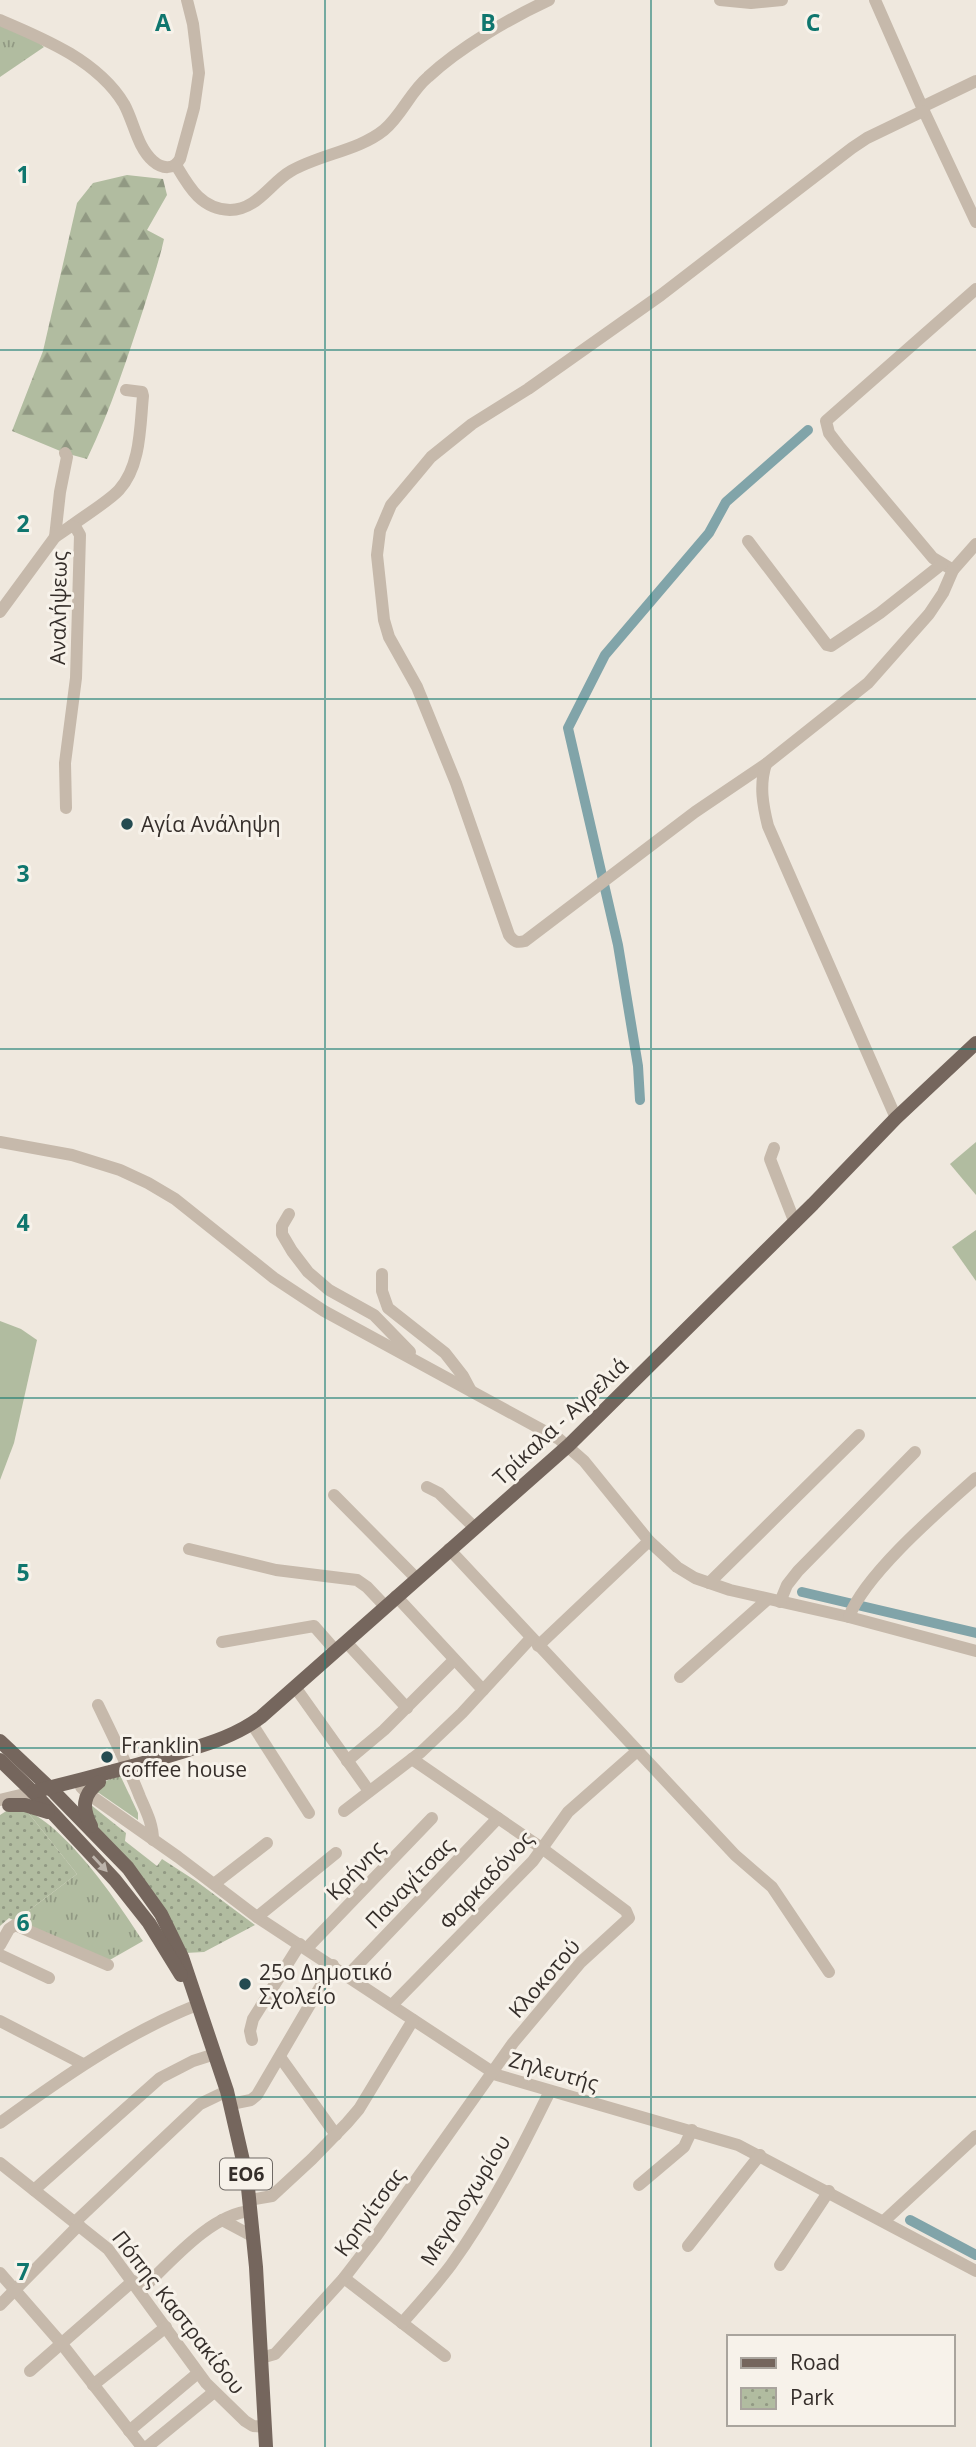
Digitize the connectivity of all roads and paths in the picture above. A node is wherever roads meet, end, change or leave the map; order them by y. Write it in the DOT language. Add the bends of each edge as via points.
graph roads {
  1 [pos="187,0"];
  2 [pos="549,0"];
  3 [pos="720,0"];
  4 [pos="782,0"];
  5 [pos="875,0"];
  6 [pos="0,20"];
  7 [pos="976,81"];
  8 [pos="923,109"];
  9 [pos="176,165"];
  10 [pos="976,222"];
  11 [pos="976,289"];
  12 [pos="126,390"];
  13 [pos="65,453"];
  14 [pos="71,526"];
  15 [pos="55,537"];
  16 [pos="748,541"];
  17 [pos="976,544"];
  18 [pos="947,567"];
  19 [pos="0,612"];
  20 [pos="766,764"];
  21 [pos="66,808"];
  22 [pos="976,1043"];
  23 [pos="897,1118"];
  24 [pos="0,1142"];
  25 [pos="774,1148"];
  26 [pos="289,1214"];
  27 [pos="795,1223"];
  28 [pos="382,1274"];
  29 [pos="428,1368"];
  30 [pos="470,1391"];
  31 [pos="859,1435"];
  32 [pos="569,1445"];
  33 [pos="915,1452"];
  34 [pos="976,1478"];
  35 [pos="427,1487"];
  36 [pos="334,1495"];
  37 [pos="474,1527"];
  38 [pos="649,1541"];
  39 [pos="189,1549"];
  40 [pos="449,1549"];
  41 [pos="416,1578"];
  42 [pos="709,1583"];
  43 [pos="774,1600"];
  44 [pos="390,1601"];
  45 [pos="850,1613"];
  46 [pos="222,1642"];
  47 [pos="534,1642"];
  48 [pos="341,1646"];
  49 [pos="976,1651"];
  50 [pos="454,1660"];
  51 [pos="680,1677"];
  52 [pos="295,1687"];
  53 [pos="483,1690"];
  54 [pos="98,1706"];
  55 [pos="407,1708"];
  56 [pos="251,1724"];
  57 [pos="0,1741"];
  58 [pos="636,1752"];
  59 [pos="412,1759"];
  60 [pos="0,1760"];
  61 [pos="347,1761"];
  62 [pos="129,1768"];
  63 [pos="84,1790"];
  64 [pos="369,1791"];
  65 [pos="44,1792"];
  66 [pos="3,1804"];
  67 [pos="344,1811"];
  68 [pos="309,1813"];
  69 [pos="53,1814"];
  70 [pos="432,1818"];
  71 [pos="498,1818"];
  72 [pos="95,1833"];
  73 [pos="153,1840"];
  74 [pos="267,1843"];
  75 [pos="544,1849"];
  76 [pos="336,1853"];
  77 [pos="214,1884"];
  78 [pos="257,1917"];
  79 [pos="0,1945"];
  80 [pos="303,1946"];
  81 [pos="0,1955"];
  82 [pos="108,1965"];
  83 [pos="333,1965"];
  84 [pos="829,1972"];
  85 [pos="348,1975"];
  86 [pos="49,1978"];
  87 [pos="195,2001"];
  88 [pos="392,2005"];
  89 [pos="414,2020"];
  90 [pos="0,2021"];
  91 [pos="252,2040"];
  92 [pos="215,2054"];
  93 [pos="280,2057"];
  94 [pos="83,2064"];
  95 [pos="492,2072"];
  96 [pos="550,2091"];
  97 [pos="229,2098"];
  98 [pos="0,2123"];
  99 [pos="692,2130"];
  100 [pos="336,2135"];
  101 [pos="976,2136"];
  102 [pos="760,2155"];
  103 [pos="0,2163"];
  104 [pos="639,2185"];
  105 [pos="34,2190"];
  106 [pos="829,2191"];
  107 [pos="250,2206"];
  108 [pos="222,2220"];
  109 [pos="884,2221"];
  110 [pos="77,2223"];
  111 [pos="254,2237"];
  112 [pos="688,2246"];
  113 [pos="780,2265"];
  114 [pos="976,2271"];
  115 [pos="0,2273"];
  116 [pos="344,2278"];
  117 [pos="136,2286"];
  118 [pos="15,2290"];
  119 [pos="0,2305"];
  120 [pos="402,2323"];
  121 [pos="166,2327"];
  122 [pos="61,2343"];
  123 [pos="445,2356"];
  124 [pos="261,2358"];
  125 [pos="30,2371"];
  126 [pos="198,2373"];
  127 [pos="93,2385"];
  128 [pos="214,2392"];
  129 [pos="265,2427"];
  130 [pos="129,2431"];
  131 [pos="145,2447"];
  132 [pos="266,2447"];
  1 -- 9 [label="street" via="198,82"];
  2 -- 9 [label="street" via="442,65 382,131 291,171 255,202 241,208 219,208 201,201"];
  3 -- 4 [label="street"];
  5 -- 8 [label="street"];
  6 -- 9 [label="street" via="54,45 105,80 123,103 147,155 162,167"];
  7 -- 8 [label="street"];
  8 -- 10 [label="street"];
  8 -- 20 [label="street" via="852,148 661,295 471,424 431,457 391,505 380,531 377,555 389,637 416,687 456,783 509,935 518,943"];
  11 -- 18 [label="street" via="826,421 829,433 851,461 933,558"];
  12 -- 14 [label="street" via="143,396 132,468 119,490"];
  13 -- 15 [label="street"];
  14 -- 15 [label="street, Αναλήψεως"];
  14 -- 21 [label="street, Αναλήψεως" via="80,535"];
  15 -- 19 [label="street, Αναλήψεως"];
  16 -- 18 [label="street" via="831,646"];
  17 -- 18 [label="street"];
  18 -- 20 [label="street" via="943,593 929,614 868,683"];
  20 -- 23 [label="street" via="762,794 768,826"];
  22 -- 23 [label="main road, Τρίκαλα - Αγρελιά"];
  23 -- 27 [label="main road, Τρίκαλα - Αγρελιά"];
  24 -- 29 [label="street" via="72,1155 148,1183 299,1294"];
  25 -- 27 [label="street" via="770,1159"];
  26 -- 29 [label="street" via="282,1234 309,1272 329,1290 374,1315"];
  27 -- 32 [label="main road, Τρίκαλα - Αγρελιά"];
  28 -- 30 [label="street" via="388,1308 445,1353"];
  29 -- 30 [label="street"];
  30 -- 32 [label="street"];
  31 -- 42 [label="street"];
  32 -- 37 [label="main road, Τρίκαλα - Αγρελιά"];
  32 -- 38 [label="street"];
  33 -- 43 [label="street"];
  34 -- 45 [label="street" via="865,1587"];
  35 -- 37 [label="street"];
  36 -- 41 [label="street"];
  37 -- 40 [label="main road, Τρίκαλα - Αγρελιά"];
  38 -- 42 [label="street" via="682,1571"];
  38 -- 47 [label="street"];
  39 -- 44 [label="street" via="276,1570 357,1580"];
  40 -- 41 [label="main road, Τρίκαλα - Αγρελιά"];
  40 -- 47 [label="street"];
  41 -- 44 [label="main road, Τρίκαλα - Αγρελιά"];
  42 -- 43 [label="street"];
  43 -- 45 [label="street"];
  43 -- 51 [label="street"];
  44 -- 48 [label="main road, Τρίκαλα - Αγρελιά"];
  44 -- 50 [label="street"];
  45 -- 49 [label="street"];
  46 -- 48 [label="street" via="314,1626"];
  47 -- 53 [label="street"];
  47 -- 58 [label="street"];
  48 -- 52 [label="main road, Τρίκαλα - Αγρελιά"];
  48 -- 55 [label="street"];
  50 -- 53 [label="street"];
  50 -- 55 [label="street"];
  52 -- 56 [label="main road, Τρίκαλα - Αγρελιά"];
  52 -- 61 [label="street"];
  53 -- 59 [label="street"];
  54 -- 62 [label="street"];
  55 -- 61 [label="street"];
  56 -- 62 [label="main road, Τρίκαλα - Αγρελιά" via="213,1742"];
  56 -- 68 [label="street"];
  57 -- 65 [label="main road, ΕΟ6"];
  58 -- 75 [label="street, Φαρκαδόνος" via="568,1812"];
  58 -- 84 [label="street" via="735,1855 769,1882"];
  59 -- 64 [label="street"];
  59 -- 71 [label="street"];
  60 -- 65 [label="main road, ΕΟ6"];
  61 -- 64 [label="street"];
  62 -- 63 [label="main road, Τρίκαλα - Αγρελιά"];
  62 -- 65 [label="main road, Τρίκαλα - Αγρελιά"];
  62 -- 73 [label="street" via="151,1822"];
  63 -- 65 [label="main road, Τρίκαλα - Αγρελιά"];
  63 -- 72 [label="main road" via="85,1810"];
  63 -- 73 [label="street, Ζηλευτής"];
  64 -- 67 [label="street"];
  65 -- 66 [label="street"];
  65 -- 69 [label="main road, ΕΟ6"];
  65 -- 72 [label="main road, ΕΟ6"];
  66 -- 69 [label="main road" via="36,1807"];
  69 -- 87 [label="main road, ΕΟ6, one-way" via="132,1901"];
  70 -- 80 [label="street, Κρήνης"];
  71 -- 75 [label="street"];
  71 -- 85 [label="street, Παναγίτσας"];
  72 -- 87 [label="main road, ΕΟ6" via="161,1914 182,1957"];
  73 -- 77 [label="street, Ζηλευτής"];
  74 -- 77 [label="street"];
  75 -- 88 [label="street, Φαρκαδόνος"];
  75 -- 95 [label="street, Κλοκοτού" via="629,1915 581,1962"];
  76 -- 78 [label="street"];
  77 -- 78 [label="street, Ζηλευτής"];
  78 -- 80 [label="street, Ζηλευτής"];
  79 -- 82 [label="street" via="15,1925"];
  80 -- 83 [label="street, Ζηλευτής"];
  80 -- 91 [label="street, Κρήνης" via="253,2019"];
  81 -- 86 [label="street"];
  83 -- 85 [label="street, Ζηλευτής"];
  83 -- 93 [label="street"];
  85 -- 88 [label="street, Ζηλευτής"];
  87 -- 92 [label="main road, ΕΟ6"];
  87 -- 94 [label="street"];
  88 -- 89 [label="street, Ζηλευτής"];
  89 -- 95 [label="street, Ζηλευτής"];
  89 -- 100 [label="street" via="359,2109"];
  90 -- 94 [label="street"];
  92 -- 97 [label="main road, ΕΟ6"];
  92 -- 105 [label="street" via="193,2060 154,2082"];
  93 -- 97 [label="street" via="254,2099"];
  93 -- 100 [label="street"];
  94 -- 98 [label="street"];
  95 -- 96 [label="street, Ζηλευτής"];
  95 -- 116 [label="street, Κρηνίτσας"];
  96 -- 99 [label="street, Ζηλευτής"];
  96 -- 120 [label="street, Μεγαλοχωρίου" via="464,2246"];
  97 -- 107 [label="main road, ΕΟ6"];
  97 -- 110 [label="street" via="200,2105"];
  99 -- 102 [label="street, Ζηλευτής"];
  99 -- 104 [label="street" via="684,2147"];
  100 -- 107 [label="street" via="272,2196"];
  101 -- 109 [label="street"];
  102 -- 106 [label="street, Ζηλευτής"];
  102 -- 112 [label="street"];
  103 -- 105 [label="street, Πόπης Καστρακίδου"];
  105 -- 110 [label="street, Πόπης Καστρακίδου"];
  106 -- 109 [label="street, Ζηλευτής"];
  106 -- 113 [label="street"];
  107 -- 108 [label="street"];
  107 -- 111 [label="main road, ΕΟ6"];
  108 -- 111 [label="street"];
  108 -- 117 [label="street"];
  109 -- 114 [label="street, Ζηλευτής"];
  110 -- 117 [label="street, Πόπης Καστρακίδου" via="108,2249"];
  110 -- 118 [label="street"];
  111 -- 124 [label="main road, ΕΟ6"];
  115 -- 118 [label="street"];
  116 -- 120 [label="street"];
  116 -- 124 [label="street, Κρηνίτσας" via="275,2354"];
  117 -- 121 [label="street, Πόπης Καστρακίδου"];
  117 -- 122 [label="street"];
  118 -- 119 [label="street"];
  118 -- 122 [label="street"];
  120 -- 123 [label="street"];
  121 -- 126 [label="street, Πόπης Καστρακίδου"];
  121 -- 127 [label="street"];
  122 -- 125 [label="street"];
  122 -- 127 [label="street"];
  124 -- 129 [label="main road, ΕΟ6"];
  126 -- 128 [label="street, Πόπης Καστρακίδου"];
  126 -- 130 [label="street"];
  127 -- 130 [label="street"];
  128 -- 129 [label="street, Πόπης Καστρακίδου" via="253,2426"];
  128 -- 131 [label="street"];
  129 -- 132 [label="main road, ΕΟ6"];
  130 -- 131 [label="street"];
}
